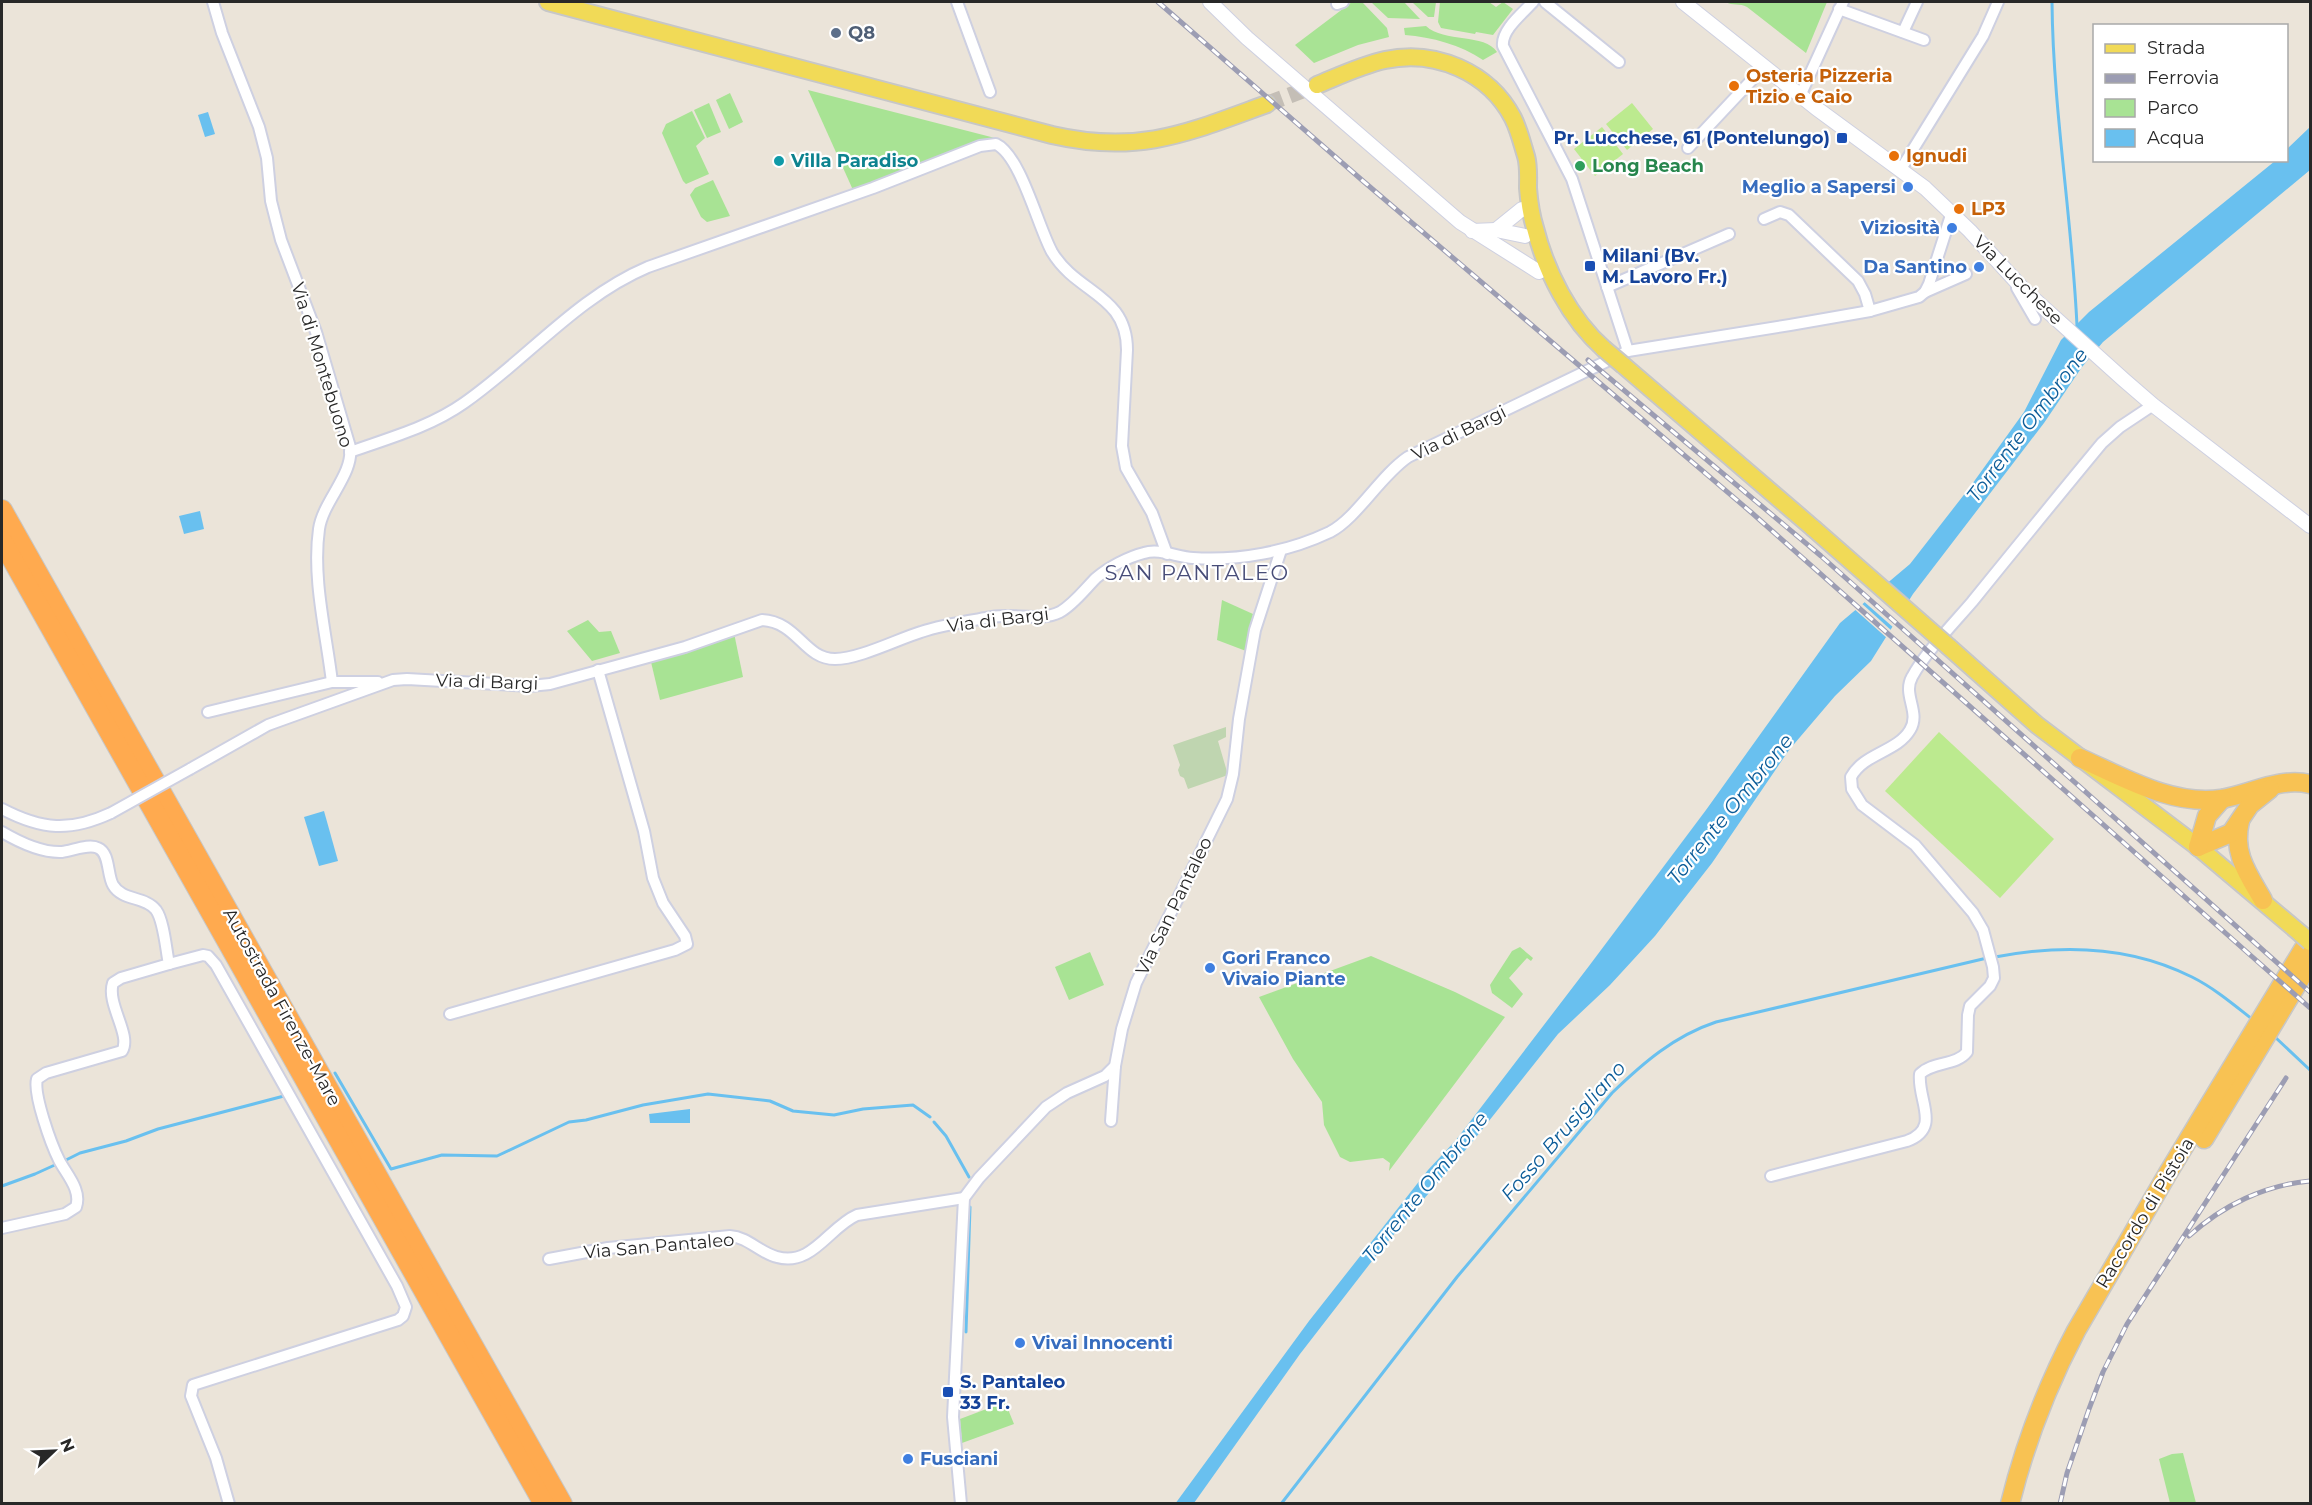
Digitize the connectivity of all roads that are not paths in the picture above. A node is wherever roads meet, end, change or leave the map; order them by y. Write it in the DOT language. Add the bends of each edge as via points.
graph roads {
  1 [pos="213,2"];
  2 [pos="548,2"];
  3 [pos="957,2"];
  4 [pos="1210,2"];
  5 [pos="1533,2"];
  6 [pos="1545,2"];
  7 [pos="1683,2"];
  8 [pos="1917,2"];
  9 [pos="1998,2"];
  10 [pos="1841,5"];
  11 [pos="1903,32"];
  12 [pos="1924,40"];
  13 [pos="1619,62"];
  14 [pos="1764,67"];
  15 [pos="1317,85"];
  16 [pos="990,92"];
  17 [pos="1800,96"];
  18 [pos="1268,104"];
  19 [pos="1688,148"];
  20 [pos="1523,150"];
  21 [pos="1901,169"];
  22 [pos="1522,209"];
  23 [pos="1952,212"];
  24 [pos="1764,219"];
  25 [pos="1496,230"];
  26 [pos="1472,231"];
  27 [pos="1729,234"];
  28 [pos="1530,240"];
  29 [pos="1503,249"];
  30 [pos="1539,272"];
  31 [pos="1966,274"];
  32 [pos="2011,277"];
  33 [pos="1607,287"];
  34 [pos="1925,292"];
  35 [pos="1870,311"];
  36 [pos="2036,319"];
  37 [pos="1598,344"];
  38 [pos="1625,358"];
  39 [pos="2153,405"];
  40 [pos="350,452"];
  41 [pos="2,510"];
  42 [pos="2310,526"];
  43 [pos="2,541"];
  44 [pos="1281,550"];
  45 [pos="1167,554"];
  46 [pos="598,670"];
  47 [pos="332,682"];
  48 [pos="385,682"];
  49 [pos="208,712"];
  50 [pos="2080,758"];
  51 [pos="2310,784"];
  52 [pos="2274,786"];
  53 [pos="2222,799"];
  54 [pos="2,809"];
  55 [pos="2240,821"];
  56 [pos="2,832"];
  57 [pos="2198,847"];
  58 [pos="2263,900"];
  59 [pos="2307,938"];
  60 [pos="2310,963"];
  61 [pos="169,964"];
  62 [pos="450,1014"];
  63 [pos="1115,1066"];
  64 [pos="1111,1121"];
  65 [pos="1771,1176"];
  66 [pos="964,1198"];
  67 [pos="2,1228"];
  68 [pos="549,1259"];
  69 [pos="229,1503"];
  70 [pos="544,1503"];
  71 [pos="562,1503"];
  72 [pos="961,1503"];
  73 [pos="2010,1503"];
  74 [pos="2021,1503"];
  1 -- 40 [label="street, Via di Montebuono" via="259,127 281,240 316,332"];
  2 -- 18 [label="main road" via="1089,143 1137,143 1165,138"];
  3 -- 16 [label="street"];
  4 -- 26 [label="street"];
  5 -- 33 [label="street" via="1506,32 1503,46 1570,174"];
  6 -- 13 [label="street"];
  7 -- 14 [label="street, Via Lucchese"];
  8 -- 11 [label="street"];
  9 -- 21 [label="street" via="1983,36"];
  10 -- 11 [label="street"];
  10 -- 17 [label="street"];
  11 -- 12 [label="street"];
  14 -- 17 [label="street, Via Lucchese"];
  14 -- 19 [label="street"];
  15 -- 20 [label="main road" via="1386,60 1419,57 1442,61 1464,70 1495,93 1512,117"];
  17 -- 21 [label="street, Via Lucchese"];
  20 -- 22 [label="main road"];
  20 -- 28 [label="main road" via="1527,159"];
  21 -- 23 [label="street, Via Lucchese"];
  22 -- 25 [label="street"];
  22 -- 28 [label="main road"];
  23 -- 32 [label="street, Via Lucchese"];
  23 -- 34 [label="street"];
  24 -- 35 [label="street" via="1780,212 1789,215 1858,281"];
  25 -- 26 [label="street"];
  25 -- 28 [label="street"];
  26 -- 29 [label="street"];
  27 -- 33 [label="street"];
  28 -- 29 [label="street" via="1516,249"];
  28 -- 30 [label="main road"];
  28 -- 37 [label="main road" via="1563,296"];
  29 -- 30 [label="street"];
  30 -- 37 [label="main road" via="1561,312"];
  31 -- 34 [label="street, Via di Bargi"];
  32 -- 36 [label="street"];
  32 -- 39 [label="street, Via Lucchese"];
  33 -- 38 [label="street"];
  34 -- 35 [label="street, Via di Bargi" via="1907,302"];
  35 -- 38 [label="street, Via di Bargi"];
  37 -- 38 [label="main road, bridge"];
  38 -- 44 [label="street, Via di Bargi" via="1408,457 1338,526"];
  38 -- 50 [label="main road, bridge" via="2037,725"];
  39 -- 42 [label="street, Via Lucchese"];
  39 -- 65 [label="street" via="2102,443 1956,621 1911,680 1912,727 1896,744 1862,763 1851,777 1854,795 1862,805 1915,845 1983,930 1994,978 1970,1006 1967,1052 1920,1074 1926,1118 1924,1129 1917,1136"];
  40 -- 45 [label="street" via="428,424 460,406 594,297 624,278 980,146 996,144 1006,150 1053,253 1075,279 1115,309 1122,322 1127,343 1123,459 1154,517"];
  40 -- 47 [label="street, Via di Montebuono" via="319,531 320,582"];
  41 -- 71 [label="highway, Autostrada Firenze-Mare"];
  43 -- 70 [label="highway, Autostrada Firenze-Mare"];
  44 -- 45 [label="street, Via di Bargi" via="1203,558"];
  44 -- 63 [label="street, Via San Pantaleo" via="1255,630 1227,799 1136,983"];
  45 -- 46 [label="street, Via di Bargi" via="1145,552 1106,570 1067,607 1047,616 996,616 933,628 833,659 818,654 790,629 762,620 692,645"];
  46 -- 48 [label="street, Via di Bargi" via="530,686 407,679"];
  46 -- 62 [label="street" via="644,831 653,879 687,944"];
  47 -- 48 [label="street"];
  47 -- 49 [label="street"];
  48 -- 54 [label="street, Via di Bargi, bridge" via="268,725 111,813 78,825 60,827 32,822"];
  50 -- 53 [label="highway" via="2174,795"];
  50 -- 57 [label="main road"];
  51 -- 52 [label="highway" via="2291,782"];
  52 -- 53 [label="highway"];
  52 -- 55 [label="highway" via="2253,802"];
  53 -- 57 [label="highway" via="2206,816"];
  55 -- 57 [label="highway" via="2230,833"];
  55 -- 58 [label="highway" via="2236,840 2240,857"];
  56 -- 61 [label="street" via="52,851 100,848 115,888 151,905 158,914"];
  57 -- 58 [label="main road"];
  58 -- 59 [label="main road"];
  59 -- 73 [label="highway, Raccordo di Pistoia" via="2076,1331 2033,1425"];
  60 -- 74 [label="highway, Raccordo di Pistoia" via="2118,1280 2074,1360 2041,1438"];
  61 -- 67 [label="street" via="113,983 112,999 125,1041 122,1051 37,1078 42,1112 59,1162 75,1189 76,1207 65,1214"];
  61 -- 69 [label="street" via="203,955 216,965 406,1307 398,1320 193,1385 190,1396 216,1458"];
  63 -- 64 [label="street, Via San Pantaleo"];
  63 -- 66 [label="street" via="1105,1076 1051,1103"];
  66 -- 68 [label="street, Via San Pantaleo" via="857,1215 808,1253 793,1259 773,1256 730,1236 608,1248"];
  66 -- 72 [label="street" via="953,1417"];
}
